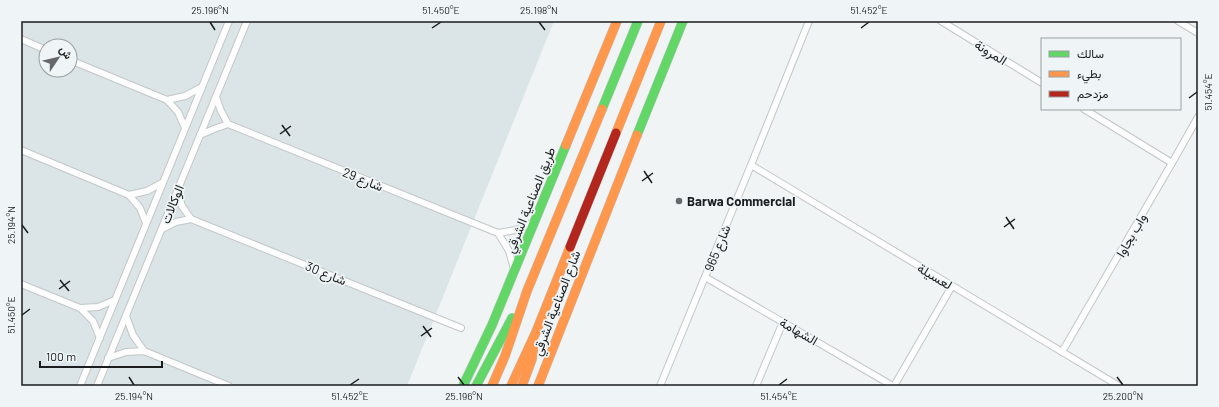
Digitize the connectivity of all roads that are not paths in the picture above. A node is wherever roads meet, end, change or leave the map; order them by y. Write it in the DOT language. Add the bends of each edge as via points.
graph roads {
  1 [pos="229,21"];
  2 [pos="248,21"];
  3 [pos="617,21"];
  4 [pos="638,21"];
  5 [pos="661,21"];
  6 [pos="683,21"];
  7 [pos="809,21"];
  8 [pos="940,21"];
  9 [pos="1178,21"];
  10 [pos="1198,33"];
  11 [pos="21,39"];
  12 [pos="38,46"];
  13 [pos="78,63"];
  14 [pos="1041,82"];
  15 [pos="202,87"];
  16 [pos="216,97"];
  17 [pos="167,100"];
  18 [pos="1086,110"];
  19 [pos="1198,117"];
  20 [pos="228,124"];
  21 [pos="185,128"];
  22 [pos="200,135"];
  23 [pos="21,150"];
  24 [pos="1172,164"];
  25 [pos="751,165"];
  26 [pos="162,183"];
  27 [pos="177,191"];
  28 [pos="129,195"];
  29 [pos="191,219"];
  30 [pos="534,222"];
  31 [pos="146,224"];
  32 [pos="162,229"];
  33 [pos="498,233"];
  34 [pos="514,273"];
  35 [pos="705,277"];
  36 [pos="21,284"];
  37 [pos="952,286"];
  38 [pos="527,291"];
  39 [pos="115,300"];
  40 [pos="80,308"];
  41 [pos="126,316"];
  42 [pos="783,322"];
  43 [pos="461,328"];
  44 [pos="536,332"];
  45 [pos="100,338"];
  46 [pos="144,351"];
  47 [pos="1062,352"];
  48 [pos="108,358"];
  49 [pos="80,386"];
  50 [pos="97,386"];
  51 [pos="229,386"];
  52 [pos="463,386"];
  53 [pos="476,386"];
  54 [pos="492,386"];
  55 [pos="511,386"];
  56 [pos="522,386"];
  57 [pos="538,386"];
  58 [pos="660,386"];
  59 [pos="756,386"];
  60 [pos="894,386"];
  61 [pos="1119,386"];
  1 -- 15 [label="street, الوكالات"];
  2 -- 16 [label="street, الوكالات"];
  3 -- 30 [label="main road, طريق الصناعية الشرقي"];
  4 -- 38 [label="main road"];
  5 -- 44 [label="main road"];
  6 -- 57 [label="main road, شارع الصناعية الشرقي"];
  7 -- 25 [label="street, شارع 965"];
  8 -- 14 [label="street, المرونة"];
  9 -- 10 [label="street"];
  11 -- 12 [label="street"];
  13 -- 17 [label="street"];
  15 -- 17 [label="street" via="185,96"];
  15 -- 21 [label="street, الوكالات"];
  16 -- 20 [label="street"];
  16 -- 22 [label="street, الوكالات"];
  17 -- 21 [label="street" via="178,112"];
  18 -- 24 [label="street"];
  19 -- 24 [label="street, واب بجاوا"];
  20 -- 22 [label="street"];
  20 -- 33 [label="street, شارع 29"];
  21 -- 26 [label="street, الوكالات"];
  22 -- 27 [label="street, الوكالات"];
  23 -- 28 [label="street"];
  24 -- 47 [label="street, واب بجاوا"];
  25 -- 35 [label="street, شارع 965"];
  25 -- 37 [label="street, لعسيلة"];
  26 -- 28 [label="street" via="147,191"];
  26 -- 31 [label="street, الوكالات"];
  27 -- 29 [label="street" via="182,206"];
  27 -- 32 [label="street, الوكالات"];
  28 -- 31 [label="street" via="140,208"];
  29 -- 32 [label="street" via="176,222"];
  29 -- 43 [label="street, شارع 30"];
  30 -- 33 [label="street" via="516,230"];
  30 -- 34 [label="main road, طريق الصناعية الشرقي"];
  31 -- 39 [label="street, الوكالات"];
  32 -- 41 [label="street, الوكالات"];
  33 -- 34 [label="street" via="509,251"];
  34 -- 52 [label="main road, طريق الصناعية الشرقي"];
  35 -- 42 [label="street, الشهامة"];
  35 -- 58 [label="street, شارع 965"];
  36 -- 40 [label="street"];
  37 -- 47 [label="street, لعسيلة"];
  37 -- 60 [label="street, الشهامة"];
  38 -- 53 [label="main road"];
  38 -- 54 [label="main road"];
  39 -- 40 [label="street" via="98,307"];
  39 -- 45 [label="street, الوكالات"];
  40 -- 45 [label="street" via="93,321"];
  41 -- 46 [label="street" via="133,335"];
  41 -- 48 [label="street, الوكالات"];
  42 -- 59 [label="street"];
  42 -- 60 [label="street, الشهامة"];
  44 -- 55 [label="main road"];
  44 -- 56 [label="main road" via="532,359"];
  45 -- 49 [label="street, الوكالات"];
  46 -- 48 [label="street" via="126,352"];
  46 -- 51 [label="street"];
  47 -- 61 [label="street, لعسيلة"];
  48 -- 50 [label="street, الوكالات"];
}
